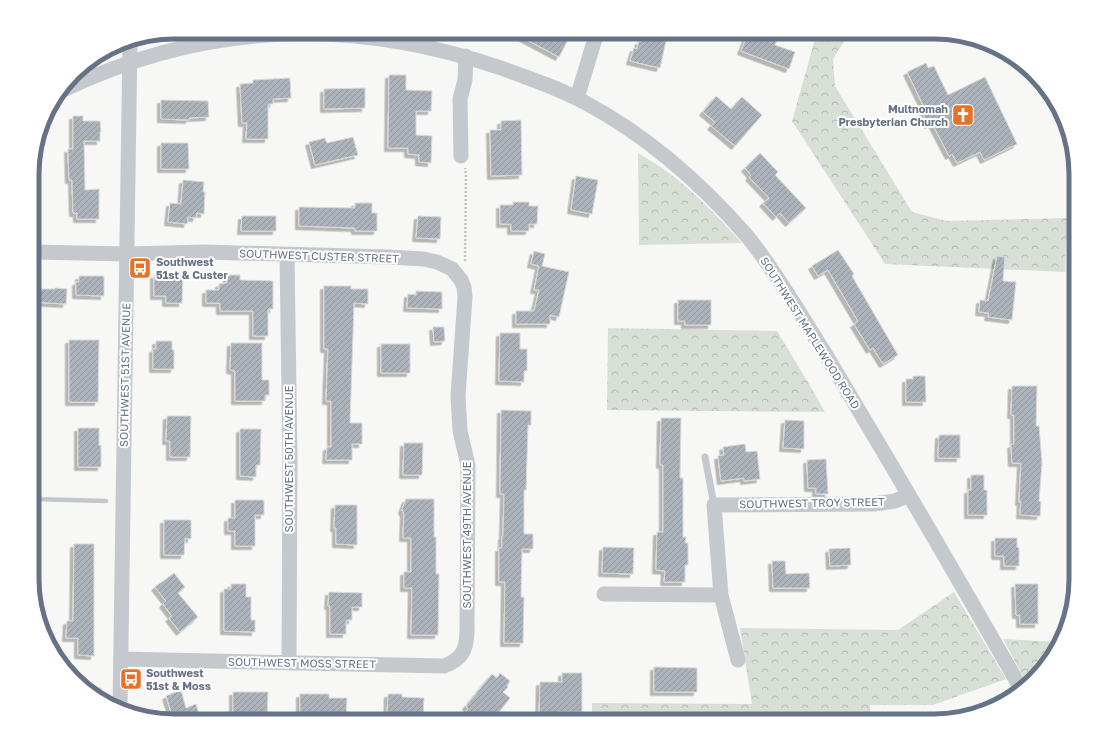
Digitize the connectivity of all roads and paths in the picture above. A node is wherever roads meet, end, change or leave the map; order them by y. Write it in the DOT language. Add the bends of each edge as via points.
graph roads {
  1 [pos="236,39"];
  2 [pos="383,39"];
  3 [pos="595,39"];
  4 [pos="130,47"];
  5 [pos="466,56"];
  6 [pos="130,63"];
  7 [pos="72,86"];
  8 [pos="577,98"];
  9 [pos="461,156"];
  10 [pos="39,252"];
  11 [pos="126,254"];
  12 [pos="287,255"];
  13 [pos="457,274"];
  14 [pos="705,456"];
  15 [pos="909,495"];
  16 [pos="714,505"];
  17 [pos="604,594"];
  18 [pos="721,595"];
  19 [pos="121,659"];
  20 [pos="458,660"];
  21 [pos="738,660"];
  22 [pos="289,663"];
  23 [pos="1018,684"];
  24 [pos="120,703"];
  1 -- 6 [label="street, SOUTHWEST MAPLEWOOD ROAD" via="178,48"];
  2 -- 5 [label="street, SOUTHWEST MAPLEWOOD ROAD"];
  3 -- 8 [label="street"];
  4 -- 6 [label="street, SOUTHWEST 51ST AVENUE"];
  5 -- 8 [label="street, SOUTHWEST MAPLEWOOD ROAD" via="514,72"];
  5 -- 9 [label="street" via="465,80 460,99"];
  6 -- 7 [label="street, SOUTHWEST MAPLEWOOD ROAD"];
  6 -- 11 [label="street, SOUTHWEST 51ST AVENUE"];
  8 -- 15 [label="street, SOUTHWEST MAPLEWOOD ROAD" via="624,126 668,159 748,238 776,275 807,324"];
  9 -- 13 [label="path" via="466,175 465,260 464,266"];
  10 -- 11 [label="street, SOUTHWEST CUSTER STREET"];
  11 -- 12 [label="street, SOUTHWEST CUSTER STREET" via="204,252"];
  11 -- 19 [label="street, SOUTHWEST 51ST AVENUE"];
  12 -- 13 [label="street, SOUTHWEST CUSTER STREET" via="424,260 446,266"];
  12 -- 22 [label="street, SOUTHWEST 50TH AVENUE"];
  13 -- 20 [label="street, SOUTHWEST 49TH AVENUE" via="464,287 465,297 458,396 460,431 468,465 467,632 466,644"];
  14 -- 16 [label="lane"];
  15 -- 16 [label="street, SOUTHWEST TROY STREET" via="895,501 874,504"];
  15 -- 23 [label="street, SOUTHWEST MAPLEWOOD ROAD"];
  16 -- 18 [label="street"];
  17 -- 18 [label="street"];
  18 -- 21 [label="street"];
  19 -- 22 [label="street, SOUTHWEST MOSS STREET"];
  19 -- 24 [label="street, SOUTHWEST 51ST AVENUE"];
  20 -- 22 [label="street, SOUTHWEST MOSS STREET" via="444,666"];
}
